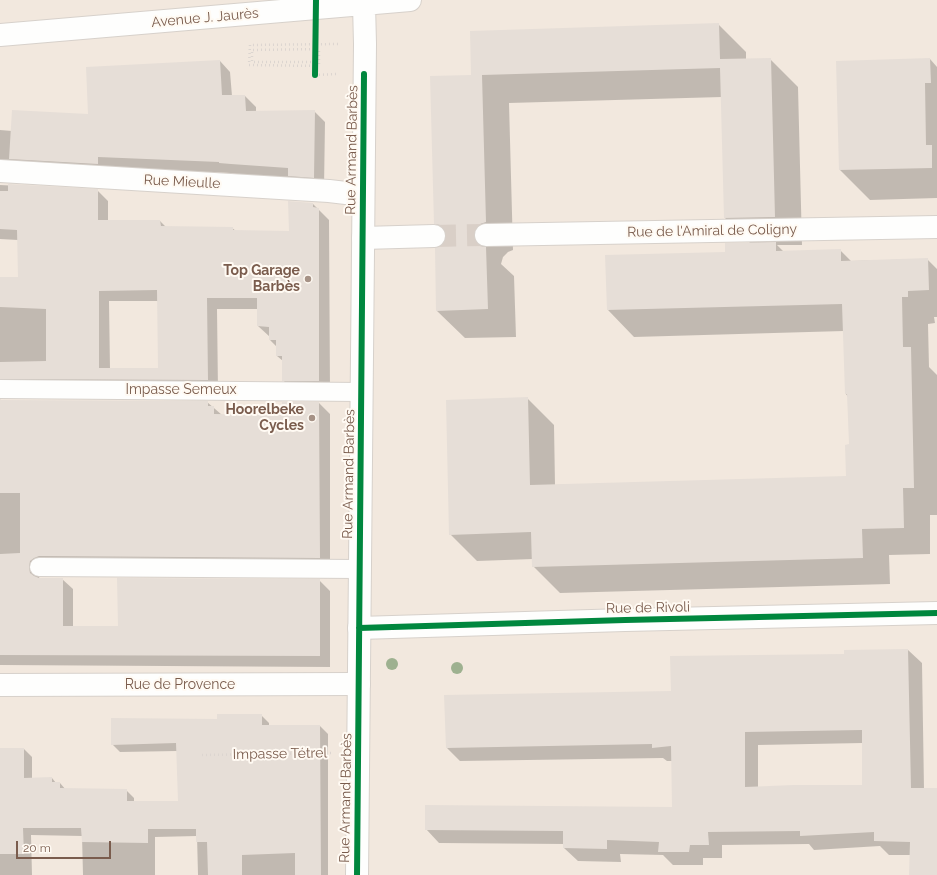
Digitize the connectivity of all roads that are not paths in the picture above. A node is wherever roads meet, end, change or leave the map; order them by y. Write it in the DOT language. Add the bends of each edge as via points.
graph roads {
  1 [pos="410,0"];
  2 [pos="364,4"];
  3 [pos="0,35"];
  4 [pos="0,171"];
  5 [pos="363,195"];
  6 [pos="937,227"];
  7 [pos="486,235"];
  8 [pos="434,236"];
  9 [pos="363,238"];
  10 [pos="0,389"];
  11 [pos="362,392"];
  12 [pos="39,567"];
  13 [pos="360,569"];
  14 [pos="937,613"];
  15 [pos="359,628"];
  16 [pos="360,684"];
  17 [pos="0,685"];
  18 [pos="357,875"];
  1 -- 2 [label="street, Avenue J. Jaurès"];
  2 -- 3 [label="street, Avenue J. Jaurès"];
  2 -- 5 [label="street, Rue Armand Barbès"];
  4 -- 5 [label="street, Rue Mieulle"];
  5 -- 9 [label="street, Rue Armand Barbès"];
  6 -- 7 [label="street, Rue de l'Amiral de Coligny"];
  8 -- 9 [label="street"];
  9 -- 11 [label="street, Rue Armand Barbès"];
  10 -- 11 [label="lane, Impasse Semeux"];
  11 -- 13 [label="street, Rue Armand Barbès"];
  12 -- 13 [label="lane"];
  13 -- 15 [label="street, Rue Armand Barbès"];
  14 -- 15 [label="street, Rue de Rivoli"];
  15 -- 16 [label="street, Rue Armand Barbès"];
  16 -- 17 [label="street, Rue de Provence"];
  16 -- 18 [label="street, Rue Armand Barbès"];
}
